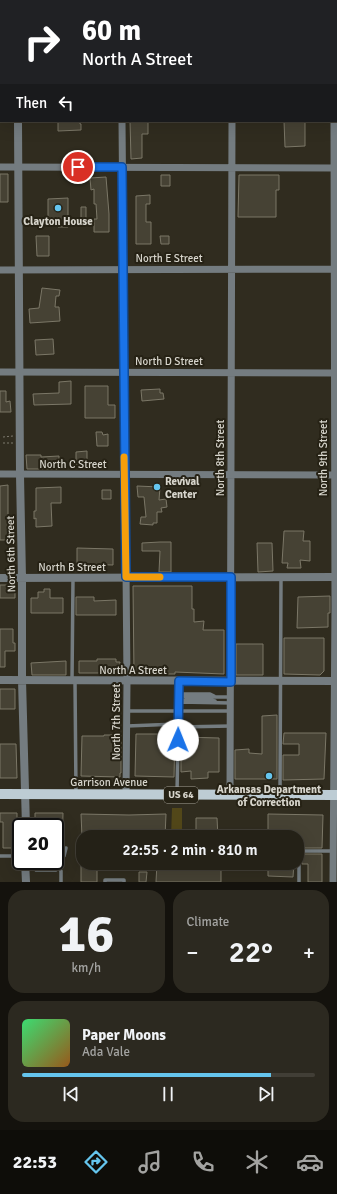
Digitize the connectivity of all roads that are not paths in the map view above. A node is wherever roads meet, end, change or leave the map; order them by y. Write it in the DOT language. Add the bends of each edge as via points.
graph roads {
  1 [pos="18,122"];
  2 [pos="122,122"];
  3 [pos="232,122"];
  4 [pos="334,122"];
  5 [pos="0,167"];
  6 [pos="18,167"];
  7 [pos="122,167"];
  8 [pos="232,167"];
  9 [pos="336,168"];
  10 [pos="123,269"];
  11 [pos="232,269"];
  12 [pos="336,269"];
  13 [pos="0,270"];
  14 [pos="19,270"];
  15 [pos="0,372"];
  16 [pos="20,372"];
  17 [pos="124,372"];
  18 [pos="231,372"];
  19 [pos="336,373"];
  20 [pos="0,474"];
  21 [pos="20,475"];
  22 [pos="124,475"];
  23 [pos="231,475"];
  24 [pos="335,475"];
  25 [pos="126,577"];
  26 [pos="231,577"];
  27 [pos="281,577"];
  28 [pos="336,577"];
  29 [pos="0,578"];
  30 [pos="22,578"];
  31 [pos="73,578"];
  32 [pos="0,680"];
  33 [pos="22,680"];
  34 [pos="73,680"];
  35 [pos="127,681"];
  36 [pos="179,681"];
  37 [pos="280,681"];
  38 [pos="335,681"];
  39 [pos="231,682"];
  40 [pos="179,697"];
  41 [pos="231,700"];
  42 [pos="127,711"];
  43 [pos="179,711"];
  44 [pos="231,711"];
  45 [pos="178,725"];
  46 [pos="127,726"];
  47 [pos="231,726"];
  48 [pos="0,794"];
  49 [pos="25,794"];
  50 [pos="76,794"];
  51 [pos="126,795"];
  52 [pos="177,795"];
  53 [pos="230,795"];
  54 [pos="280,795"];
  55 [pos="335,795"];
  56 [pos="26,818"];
  57 [pos="66,848"];
  58 [pos="332,851"];
  59 [pos="0,856"];
  60 [pos="12,856"];
  61 [pos="64,856"];
  62 [pos="335,860"];
  63 [pos="27,870"];
  64 [pos="61,870"];
  65 [pos="26,882"];
  66 [pos="61,882"];
  67 [pos="105,882"];
  68 [pos="124,882"];
  69 [pos="300,882"];
  70 [pos="332,882"];
  1 -- 6 [label="street, North 6th Street"];
  2 -- 7 [label="street, North 7th Street"];
  3 -- 8 [label="street, North 8th Street"];
  4 -- 9 [label="street, North 9th Street"];
  5 -- 6 [label="street"];
  6 -- 7 [label="street"];
  6 -- 14 [label="street, North 6th Street"];
  7 -- 8 [label="street"];
  7 -- 10 [label="street, North 7th Street"];
  8 -- 9 [label="street"];
  8 -- 11 [label="street, North 8th Street"];
  9 -- 12 [label="street, North 9th Street"];
  10 -- 11 [label="street, North E Street"];
  10 -- 14 [label="street, North E Street"];
  10 -- 17 [label="street, North 7th Street"];
  11 -- 12 [label="street, North E Street"];
  11 -- 18 [label="street, North 8th Street"];
  12 -- 19 [label="street, North 9th Street"];
  13 -- 14 [label="street, North E Street"];
  14 -- 16 [label="street, North 6th Street"];
  15 -- 16 [label="street, North D Street"];
  16 -- 17 [label="street, North D Street"];
  16 -- 21 [label="street, North 6th Street"];
  17 -- 18 [label="street, North D Street"];
  17 -- 22 [label="street, North 7th Street"];
  18 -- 19 [label="street, North D Street"];
  18 -- 23 [label="street, North 8th Street"];
  19 -- 24 [label="street, North 9th Street"];
  20 -- 21 [label="street, North C Street"];
  21 -- 22 [label="street, North C Street"];
  21 -- 30 [label="street, North 6th Street"];
  22 -- 23 [label="street, North C Street"];
  22 -- 25 [label="street, North 7th Street"];
  23 -- 24 [label="street, North C Street"];
  23 -- 26 [label="street, North 8th Street"];
  24 -- 28 [label="street, North 9th Street"];
  25 -- 26 [label="street, North B Street"];
  25 -- 31 [label="street, North B Street"];
  25 -- 35 [label="street, North 7th Street"];
  26 -- 27 [label="street, North B Street"];
  26 -- 39 [label="street, North 8th Street"];
  27 -- 28 [label="street, North B Street"];
  27 -- 37 [label="lane"];
  28 -- 38 [label="street, North 9th Street"];
  29 -- 30 [label="street, North B Street"];
  30 -- 31 [label="street, North B Street"];
  30 -- 33 [label="street, North 6th Street"];
  31 -- 34 [label="lane"];
  32 -- 33 [label="street, North A Street"];
  33 -- 34 [label="street, North A Street"];
  33 -- 49 [label="street, North 6th Street"];
  34 -- 35 [label="street, North A Street"];
  34 -- 50 [label="lane"];
  35 -- 36 [label="street, North A Street"];
  35 -- 42 [label="street, North 7th Street"];
  36 -- 39 [label="street, North A Street"];
  36 -- 40 [label="lane"];
  37 -- 38 [label="street, North A Street"];
  37 -- 39 [label="street, North A Street"];
  37 -- 54 [label="lane"];
  38 -- 55 [label="street, North 9th Street"];
  39 -- 41 [label="street, North 8th Street"];
  40 -- 41 [label="lane" via="217,697"];
  40 -- 41 [label="lane" via="218,702"];
  40 -- 43 [label="lane"];
  41 -- 44 [label="street, North 8th Street"];
  42 -- 43 [label="lane"];
  42 -- 46 [label="street, North 7th Street"];
  43 -- 44 [label="lane"];
  43 -- 45 [label="lane"];
  44 -- 47 [label="street, North 8th Street"];
  45 -- 46 [label="lane"];
  45 -- 47 [label="lane"];
  45 -- 52 [label="lane"];
  46 -- 51 [label="street, North 7th Street"];
  47 -- 53 [label="street, North 8th Street"];
  48 -- 49 [label="main road, Garrison Avenue / US 64"];
  49 -- 50 [label="main road, Garrison Avenue / US 64"];
  49 -- 56 [label="street, North 6th Street"];
  50 -- 51 [label="main road, Garrison Avenue / US 64"];
  51 -- 52 [label="main road, Garrison Avenue / US 64"];
  52 -- 53 [label="main road, Garrison Avenue / US 64"];
  53 -- 54 [label="main road, Garrison Avenue / US 64"];
  54 -- 55 [label="main road, Garrison Avenue / US 64"];
  55 -- 58 [label="street, North 9th Street"];
  57 -- 61 [label="lane"];
  58 -- 62 [label="street, North 9th Street"];
  58 -- 69 [label="lane" via="300,851"];
  59 -- 60 [label="lane"];
  62 -- 70 [label="street, North 9th Street"];
  63 -- 65 [label="street"];
  64 -- 66 [label="lane"];
  67 -- 68 [label="lane"];
}
